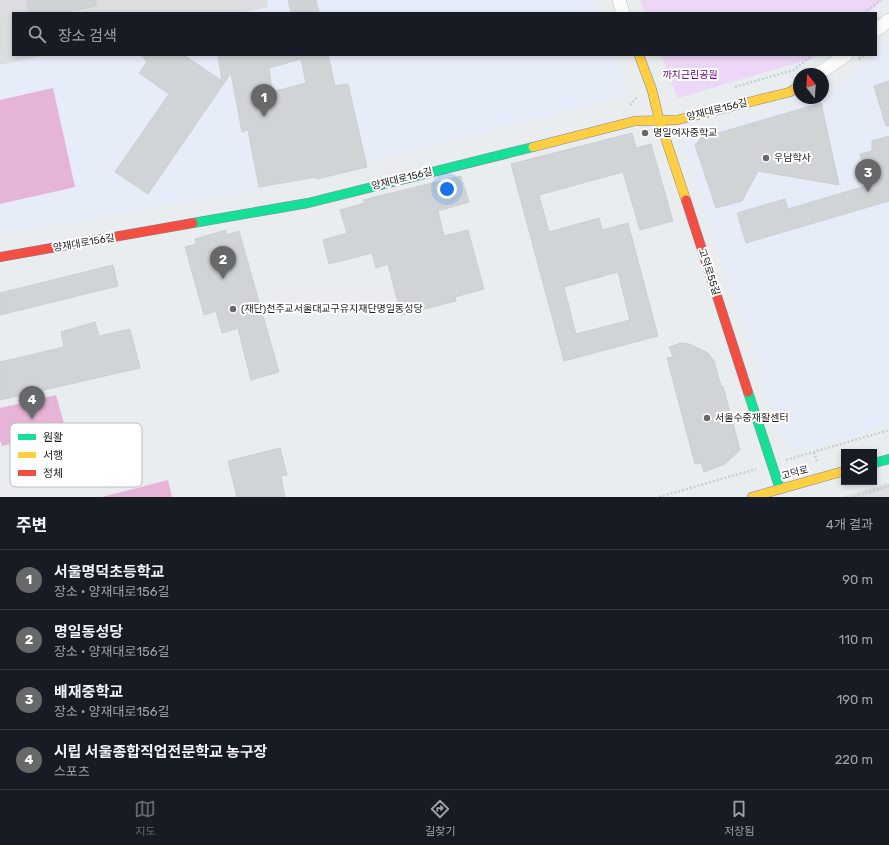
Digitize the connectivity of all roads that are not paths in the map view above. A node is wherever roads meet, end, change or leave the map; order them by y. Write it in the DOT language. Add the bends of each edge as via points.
graph roads {
  1 [pos="619,0"];
  2 [pos="623,12"];
  3 [pos="889,20"];
  4 [pos="877,29"];
  5 [pos="639,56"];
  6 [pos="845,56"];
  7 [pos="827,68"];
  8 [pos="793,90"];
  9 [pos="659,119"];
  10 [pos="0,257"];
  11 [pos="889,459"];
  12 [pos="877,462"];
  13 [pos="841,472"];
  14 [pos="780,489"];
  15 [pos="752,497"];
  1 -- 2 [label="street"];
  3 -- 4 [label="street"];
  5 -- 9 [label="street, 고덕로55길"];
  6 -- 7 [label="street"];
  8 -- 9 [label="street, 양재대로156길" via="677,120"];
  9 -- 10 [label="street, 양재대로156길" via="635,121 308,203"];
  9 -- 14 [label="street, 고덕로55길"];
  11 -- 12 [label="street"];
  13 -- 14 [label="street, 고덕로"];
  14 -- 15 [label="street, 고덕로"];
}
